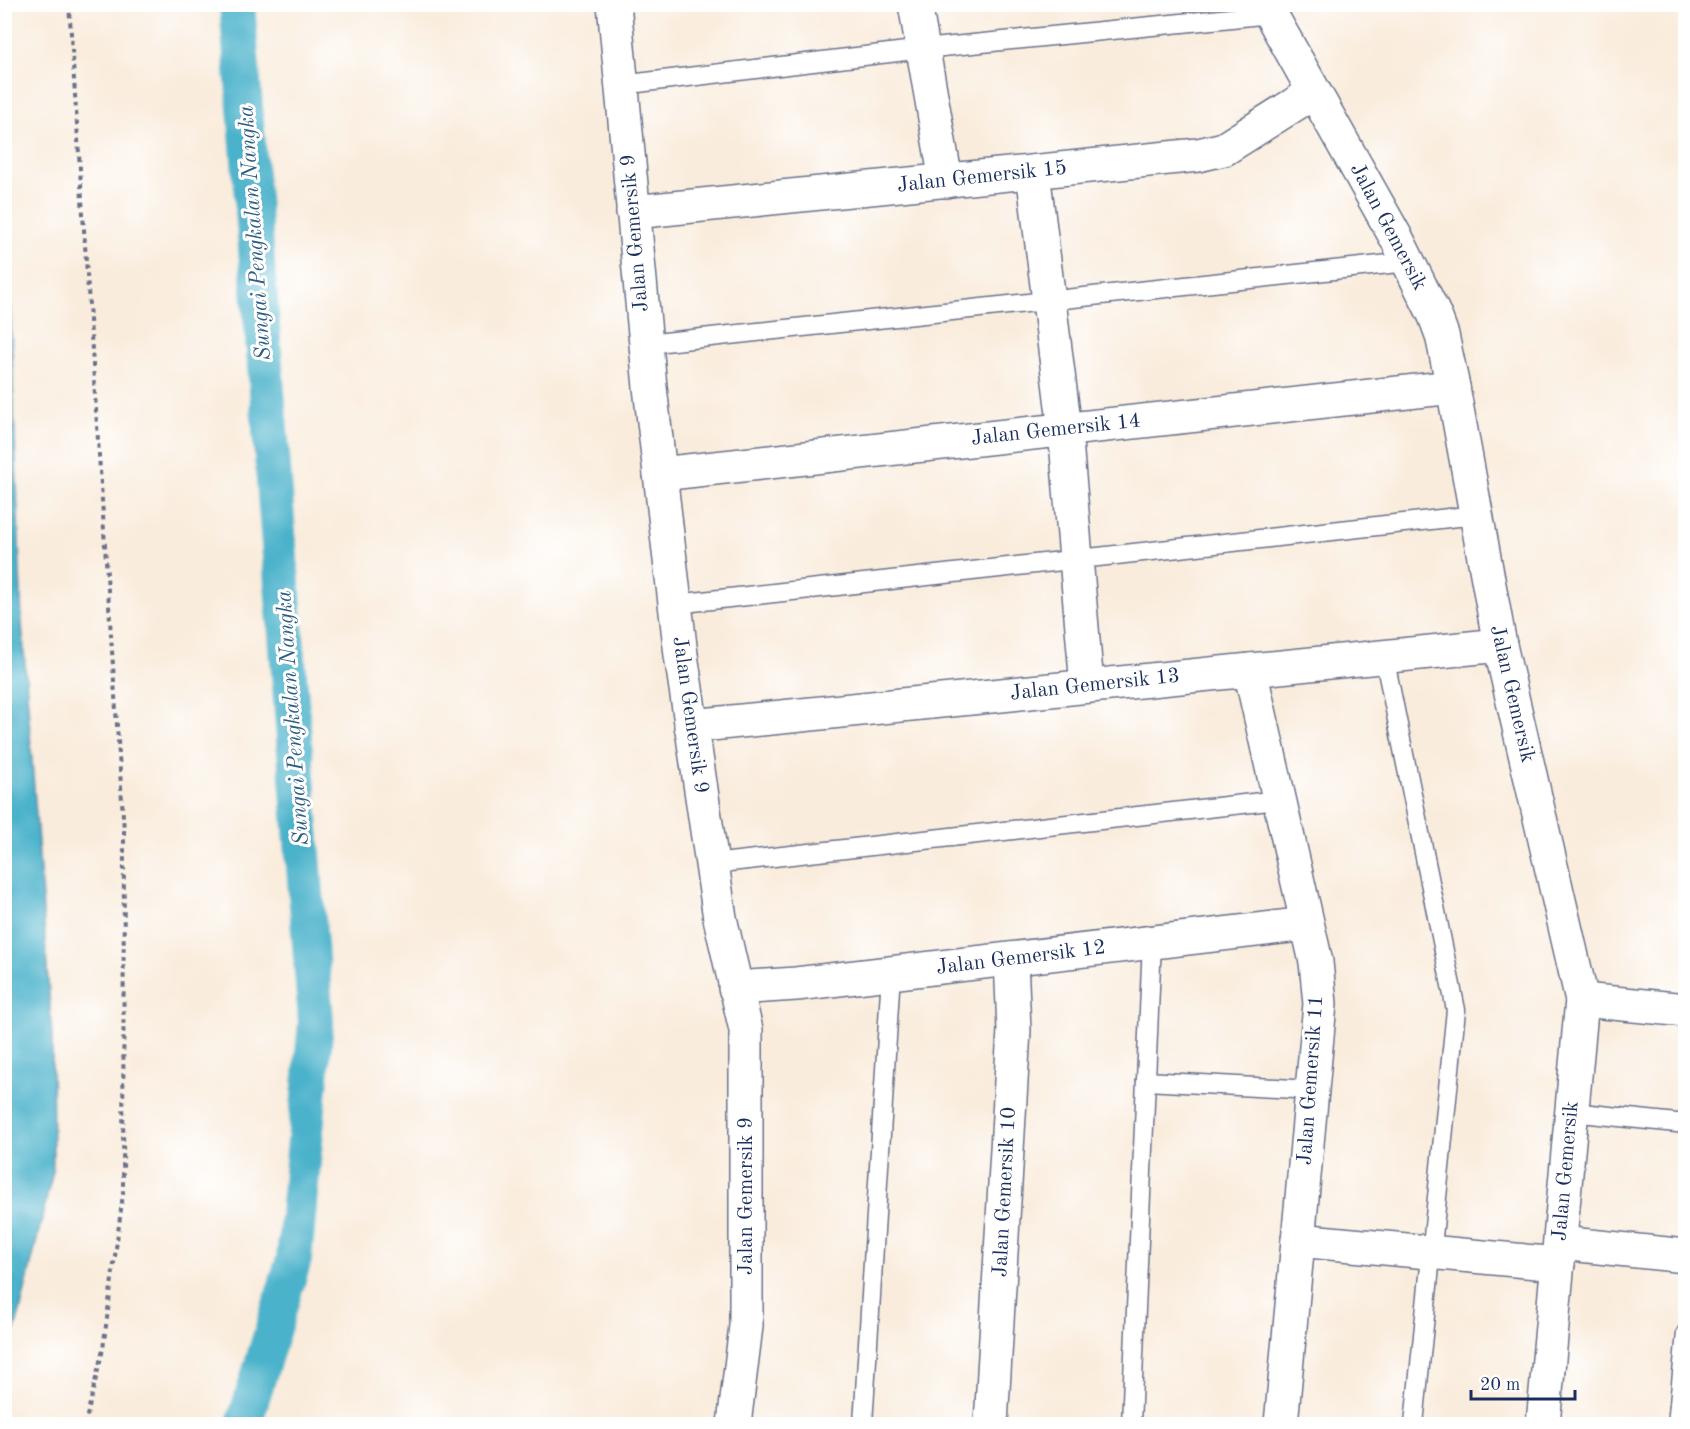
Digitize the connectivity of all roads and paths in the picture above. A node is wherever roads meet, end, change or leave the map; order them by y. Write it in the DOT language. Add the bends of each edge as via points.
graph roads {
  1 [pos="69,4"];
  2 [pos="614,4"];
  3 [pos="915,4"];
  4 [pos="1268,9"];
  5 [pos="923,49"];
  6 [pos="621,85"];
  7 [pos="1314,92"];
  8 [pos="1032,172"];
  9 [pos="946,181"];
  10 [pos="633,212"];
  11 [pos="1408,262"];
  12 [pos="1049,301"];
  13 [pos="646,344"];
  14 [pos="1453,387"];
  15 [pos="1065,429"];
  16 [pos="660,474"];
  17 [pos="1476,515"];
  18 [pos="1076,559"];
  19 [pos="675,604"];
  20 [pos="1500,645"];
  21 [pos="1384,656"];
  22 [pos="1250,670"];
  23 [pos="1087,686"];
  24 [pos="691,726"];
  25 [pos="1279,800"];
  26 [pos="711,864"];
  27 [pos="1307,924"];
  28 [pos="1152,942"];
  29 [pos="1011,959"];
  30 [pos="891,973"];
  31 [pos="735,988"];
  32 [pos="1582,1000"];
  33 [pos="1686,1010"];
  34 [pos="1146,1081"];
  35 [pos="1312,1090"];
  36 [pos="1572,1112"];
  37 [pos="1686,1124"];
  38 [pos="1298,1240"];
  39 [pos="1433,1252"];
  40 [pos="1559,1253"];
  41 [pos="1686,1256"];
  42 [pos="1686,1333"];
  43 [pos="86,1425"];
  44 [pos="734,1425"];
  45 [pos="863,1425"];
  46 [pos="991,1425"];
  47 [pos="1131,1425"];
  48 [pos="1281,1425"];
  49 [pos="1414,1425"];
  50 [pos="1543,1425"];
  51 [pos="1677,1425"];
  1 -- 43 [label="path" via="124,831 123,1194 103,1349"];
  2 -- 6 [label="street, Jalan Gemersik 9"];
  3 -- 5 [label="street"];
  4 -- 5 [label="lane"];
  4 -- 7 [label="street, Jalan Gemersik"];
  5 -- 6 [label="lane"];
  5 -- 9 [label="street"];
  6 -- 10 [label="street, Jalan Gemersik 9"];
  7 -- 8 [label="street, Jalan Gemersik 15" via="1224,149"];
  7 -- 11 [label="street, Jalan Gemersik"];
  8 -- 9 [label="street, Jalan Gemersik 15"];
  8 -- 12 [label="street"];
  9 -- 10 [label="street, Jalan Gemersik 15"];
  10 -- 13 [label="street, Jalan Gemersik 9"];
  11 -- 12 [label="lane"];
  11 -- 14 [label="street, Jalan Gemersik" via="1442,335"];
  12 -- 13 [label="lane"];
  12 -- 15 [label="street"];
  13 -- 16 [label="street, Jalan Gemersik 9"];
  14 -- 15 [label="street, Jalan Gemersik 14"];
  14 -- 17 [label="street, Jalan Gemersik"];
  15 -- 16 [label="street, Jalan Gemersik 14"];
  15 -- 18 [label="street"];
  16 -- 19 [label="street, Jalan Gemersik 9"];
  17 -- 18 [label="lane"];
  17 -- 20 [label="street, Jalan Gemersik"];
  18 -- 19 [label="lane"];
  18 -- 23 [label="street"];
  19 -- 24 [label="street, Jalan Gemersik 9"];
  20 -- 21 [label="street, Jalan Gemersik 13"];
  20 -- 32 [label="street, Jalan Gemersik"];
  21 -- 22 [label="street, Jalan Gemersik 13"];
  21 -- 39 [label="lane" via="1456,1010"];
  22 -- 23 [label="street, Jalan Gemersik 13"];
  22 -- 25 [label="street, Jalan Gemersik 11"];
  23 -- 24 [label="street, Jalan Gemersik 13"];
  24 -- 26 [label="street, Jalan Gemersik 9"];
  25 -- 26 [label="lane"];
  25 -- 27 [label="street, Jalan Gemersik 11"];
  26 -- 31 [label="street, Jalan Gemersik 9"];
  27 -- 28 [label="street, Jalan Gemersik 12"];
  27 -- 35 [label="street, Jalan Gemersik 11" via="1320,1004"];
  28 -- 29 [label="street, Jalan Gemersik 12"];
  28 -- 34 [label="lane"];
  29 -- 30 [label="street, Jalan Gemersik 12"];
  29 -- 46 [label="street, Jalan Gemersik 10" via="1014,1030"];
  30 -- 31 [label="street, Jalan Gemersik 12"];
  30 -- 45 [label="lane"];
  31 -- 44 [label="street, Jalan Gemersik 9" via="743,1012 747,1047 746,1326"];
  32 -- 33 [label="street"];
  32 -- 36 [label="street, Jalan Gemersik"];
  34 -- 35 [label="lane"];
  34 -- 47 [label="lane"];
  35 -- 38 [label="street, Jalan Gemersik 11"];
  36 -- 37 [label="lane"];
  36 -- 40 [label="street, Jalan Gemersik"];
  38 -- 39 [label="street"];
  38 -- 48 [label="street, Jalan Gemersik 11"];
  39 -- 40 [label="street"];
  39 -- 49 [label="lane"];
  40 -- 41 [label="street"];
  40 -- 50 [label="street, Jalan Gemersik"];
  42 -- 51 [label="lane"];
}
